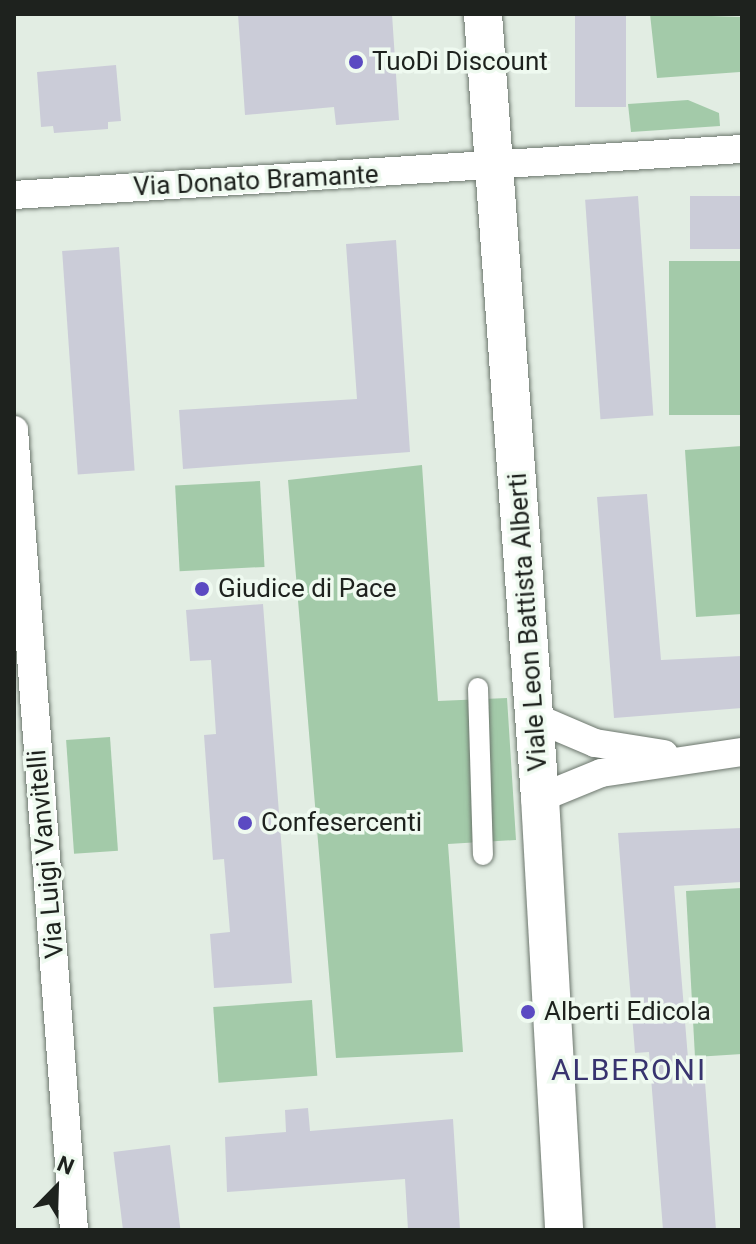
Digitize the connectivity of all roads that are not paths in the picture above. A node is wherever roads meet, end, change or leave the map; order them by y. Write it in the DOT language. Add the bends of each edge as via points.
graph roads {
  1 [pos="483,14"];
  2 [pos="742,149"];
  3 [pos="498,167"];
  4 [pos="14,195"];
  5 [pos="14,430"];
  6 [pos="478,688"];
  7 [pos="534,717"];
  8 [pos="742,752"];
  9 [pos="684,757"];
  10 [pos="540,798"];
  11 [pos="483,855"];
  12 [pos="74,1230"];
  13 [pos="564,1230"];
  1 -- 3 [label="main road, Viale Leon Battista Alberti"];
  2 -- 3 [label="street, Via Donato Bramante"];
  3 -- 4 [label="street, Via Donato Bramante"];
  3 -- 7 [label="main road, Viale Leon Battista Alberti"];
  5 -- 12 [label="street, Via Luigi Vanvitelli"];
  6 -- 11 [label="street"];
  7 -- 9 [label="street" via="595,743"];
  7 -- 10 [label="main road, Viale Leon Battista Alberti"];
  8 -- 9 [label="street"];
  9 -- 10 [label="street" via="601,773"];
  10 -- 13 [label="main road, Viale Leon Battista Alberti"];
}
